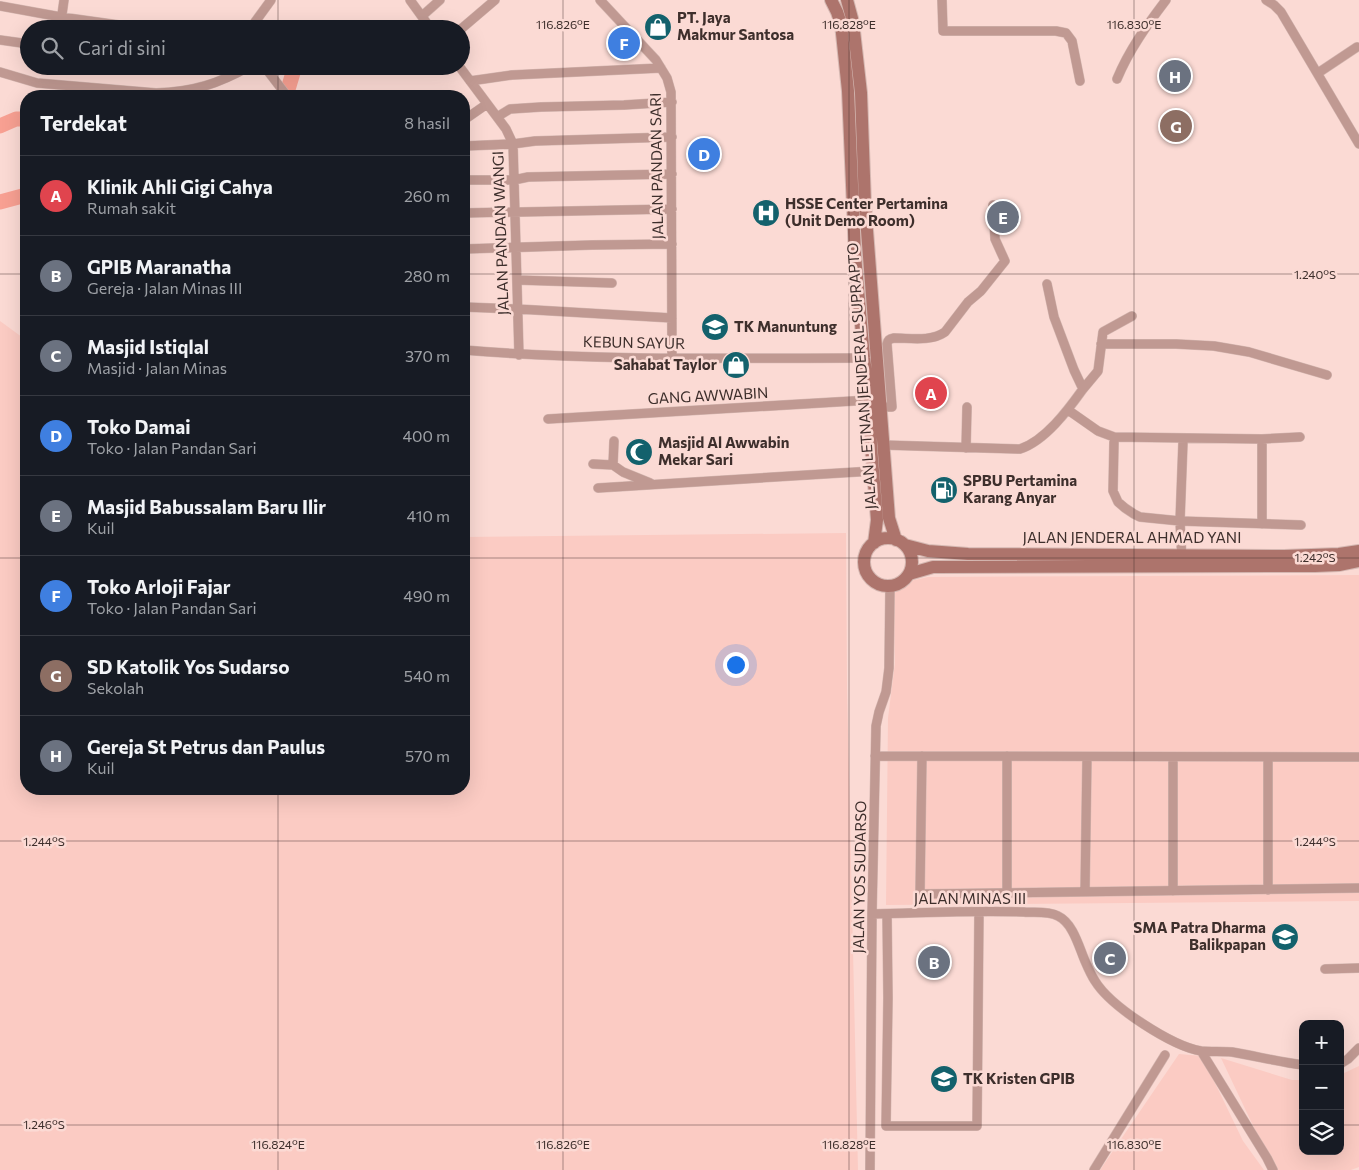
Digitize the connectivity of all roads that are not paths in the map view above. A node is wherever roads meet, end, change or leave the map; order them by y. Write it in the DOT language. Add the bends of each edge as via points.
graph roads {
  1 [pos="64,0"];
  2 [pos="271,0"];
  3 [pos="410,0"];
  4 [pos="440,0"];
  5 [pos="495,0"];
  6 [pos="600,0"];
  7 [pos="831,0"];
  8 [pos="847,0"];
  9 [pos="942,0"];
  10 [pos="1166,0"];
  11 [pos="1266,0"];
  12 [pos="0,6"];
  13 [pos="422,16"];
  14 [pos="61,17"];
  15 [pos="61,20"];
  16 [pos="83,20"];
  17 [pos="258,20"];
  18 [pos="425,20"];
  19 [pos="470,21"];
  20 [pos="0,40"];
  21 [pos="20,43"];
  22 [pos="1358,47"];
  23 [pos="661,68"];
  24 [pos="0,72"];
  25 [pos="1318,74"];
  26 [pos="233,75"];
  27 [pos="271,75"];
  28 [pos="466,75"];
  29 [pos="1117,79"];
  30 [pos="470,81"];
  31 [pos="1080,81"];
  32 [pos="124,90"];
  33 [pos="185,90"];
  34 [pos="283,90"];
  35 [pos="848,91"];
  36 [pos="861,93"];
  37 [pos="672,102"];
  38 [pos="487,104"];
  39 [pos="470,116"];
  40 [pos="497,117"];
  41 [pos="672,136"];
  42 [pos="512,144"];
  43 [pos="1359,144"];
  44 [pos="470,146"];
  45 [pos="672,174"];
  46 [pos="470,180"];
  47 [pos="514,180"];
  48 [pos="993,205"];
  49 [pos="672,209"];
  50 [pos="515,212"];
  51 [pos="470,213"];
  52 [pos="672,244"];
  53 [pos="516,247"];
  54 [pos="470,248"];
  55 [pos="517,280"];
  56 [pos="612,283"];
  57 [pos="1047,284"];
  58 [pos="470,307"];
  59 [pos="518,308"];
  60 [pos="1132,316"];
  61 [pos="672,318"];
  62 [pos="1101,344"];
  63 [pos="470,351"];
  64 [pos="519,355"];
  65 [pos="672,358"];
  66 [pos="864,358"];
  67 [pos="1327,375"];
  68 [pos="1083,389"];
  69 [pos="875,404"];
  70 [pos="967,406"];
  71 [pos="1069,409"];
  72 [pos="548,419"];
  73 [pos="1300,437"];
  74 [pos="614,441"];
  75 [pos="1114,442"];
  76 [pos="1183,442"];
  77 [pos="1262,444"];
  78 [pos="883,445"];
  79 [pos="966,448"];
  80 [pos="593,464"];
  81 [pos="613,465"];
  82 [pos="873,471"];
  83 [pos="653,484"];
  84 [pos="598,488"];
  85 [pos="1181,524"];
  86 [pos="1262,524"];
  87 [pos="1301,525"];
  88 [pos="874,543"];
  89 [pos="901,543"];
  90 [pos="1359,550"];
  91 [pos="1342,559"];
  92 [pos="1182,560"];
  93 [pos="1359,561"];
  94 [pos="1359,570"];
  95 [pos="909,574"];
  96 [pos="890,586"];
  97 [pos="875,756"];
  98 [pos="922,756"];
  99 [pos="1007,756"];
  100 [pos="1087,756"];
  101 [pos="1173,757"];
  102 [pos="1268,757"];
  103 [pos="1359,757"];
  104 [pos="1359,888"];
  105 [pos="1268,890"];
  106 [pos="1173,891"];
  107 [pos="1085,892"];
  108 [pos="1007,893"];
  109 [pos="979,912"];
  110 [pos="872,914"];
  111 [pos="887,914"];
  112 [pos="1359,968"];
  113 [pos="1325,969"];
  114 [pos="1359,1048"];
  115 [pos="1201,1051"];
  116 [pos="1165,1055"];
  117 [pos="1344,1062"];
  118 [pos="1299,1064"];
  119 [pos="870,1170"];
  120 [pos="1094,1170"];
  121 [pos="1273,1170"];
  1 -- 14 [label="street"];
  2 -- 17 [label="street"];
  3 -- 13 [label="street"];
  4 -- 13 [label="street"];
  5 -- 19 [label="street"];
  6 -- 23 [label="street, JALAN PANDAN SARI"];
  7 -- 35 [label="main road, JALAN LETNAN JENDERAL SUPRAPTO" via="841,24"];
  8 -- 36 [label="main road, JALAN LETNAN JENDERAL SUPRAPTO" via="854,28"];
  9 -- 31 [label="street" via="943,31 1066,33 1072,41"];
  10 -- 29 [label="street" via="1135,42"];
  11 -- 25 [label="street" via="1281,12"];
  12 -- 14 [label="street"];
  13 -- 18 [label="street"];
  14 -- 15 [label="street"];
  14 -- 16 [label="street"];
  20 -- 21 [label="street"];
  22 -- 25 [label="street"];
  23 -- 30 [label="street" via="512,75"];
  23 -- 37 [label="street, JALAN PANDAN SARI" via="670,85"];
  24 -- 32 [label="street" via="37,82"];
  25 -- 43 [label="street"];
  26 -- 33 [label="street"];
  27 -- 34 [label="street"];
  28 -- 30 [label="street, JALAN PANDAN WANGI"];
  30 -- 38 [label="street, JALAN PANDAN WANGI"];
  35 -- 36 [label="main road"];
  35 -- 66 [label="main road, JALAN LETNAN JENDERAL SUPRAPTO" via="855,255"];
  36 -- 69 [label="main road, JALAN LETNAN JENDERAL SUPRAPTO"];
  37 -- 40 [label="street" via="510,109"];
  37 -- 41 [label="street, JALAN PANDAN SARI"];
  38 -- 39 [label="street"];
  38 -- 40 [label="street, JALAN PANDAN WANGI"];
  40 -- 42 [label="street, JALAN PANDAN WANGI"];
  41 -- 42 [label="street"];
  41 -- 45 [label="street, JALAN PANDAN SARI"];
  42 -- 44 [label="street"];
  42 -- 47 [label="street, JALAN PANDAN WANGI"];
  45 -- 47 [label="street"];
  45 -- 49 [label="street, JALAN PANDAN SARI"];
  46 -- 47 [label="street"];
  47 -- 50 [label="street, JALAN PANDAN WANGI"];
  48 -- 69 [label="street" via="993,231 1005,261 945,332 934,337 888,341 892,407"];
  49 -- 50 [label="street"];
  49 -- 52 [label="street, JALAN PANDAN SARI"];
  50 -- 51 [label="street"];
  50 -- 53 [label="street, JALAN PANDAN WANGI"];
  52 -- 53 [label="street"];
  52 -- 61 [label="street, JALAN PANDAN SARI"];
  53 -- 54 [label="street"];
  53 -- 55 [label="street, JALAN PANDAN WANGI"];
  55 -- 56 [label="street"];
  55 -- 59 [label="street, JALAN PANDAN WANGI"];
  57 -- 68 [label="street" via="1054,317"];
  58 -- 59 [label="street"];
  59 -- 61 [label="street"];
  59 -- 64 [label="street, JALAN PANDAN WANGI"];
  60 -- 62 [label="street" via="1103,332"];
  61 -- 65 [label="street, JALAN PANDAN SARI"];
  62 -- 67 [label="street" via="1214,346 1249,352"];
  62 -- 68 [label="street" via="1098,371"];
  63 -- 64 [label="street, KEBUN SAYUR"];
  64 -- 65 [label="street, KEBUN SAYUR"];
  65 -- 66 [label="street, KEBUN SAYUR"];
  66 -- 69 [label="main road, JALAN LETNAN JENDERAL SUPRAPTO"];
  68 -- 71 [label="street"];
  69 -- 72 [label="street, GANG AWWABIN"];
  69 -- 78 [label="main road, JALAN LETNAN JENDERAL SUPRAPTO"];
  69 -- 82 [label="main road, JALAN LETNAN JENDERAL SUPRAPTO" via="871,446"];
  70 -- 79 [label="street"];
  71 -- 73 [label="street" via="1098,431 1114,436"];
  71 -- 79 [label="street" via="1040,439 1028,446"];
  74 -- 81 [label="street"];
  75 -- 85 [label="street" via="1113,491 1118,502 1140,517"];
  76 -- 85 [label="street"];
  77 -- 86 [label="street"];
  78 -- 79 [label="street"];
  78 -- 89 [label="main road, JALAN LETNAN JENDERAL SUPRAPTO" via="888,518"];
  80 -- 81 [label="street"];
  81 -- 83 [label="street"];
  82 -- 83 [label="street"];
  82 -- 88 [label="main road, JALAN LETNAN JENDERAL SUPRAPTO" via="877,520"];
  83 -- 84 [label="street"];
  85 -- 86 [label="street"];
  85 -- 92 [label="street"];
  86 -- 87 [label="street"];
  88 -- 89 [label="main road" via="885,538"];
  88 -- 96 [label="main road" via="866,553 864,568 873,581"];
  89 -- 92 [label="main road, JALAN JENDERAL AHMAD YANI" via="928,551 968,554"];
  89 -- 95 [label="main road" via="911,556"];
  90 -- 91 [label="main road, JALAN JENDERAL AHMAD YANI"];
  91 -- 92 [label="main road, JALAN JENDERAL AHMAD YANI" via="1325,555"];
  91 -- 93 [label="main road"];
  91 -- 94 [label="main road"];
  92 -- 95 [label="main road, JALAN JENDERAL AHMAD YANI" via="933,567"];
  95 -- 96 [label="main road" via="900,583"];
  96 -- 97 [label="street, JALAN YOS SUDARSO" via="889,668 876,726"];
  97 -- 98 [label="street"];
  97 -- 110 [label="street, JALAN YOS SUDARSO"];
  98 -- 99 [label="street"];
  98 -- 108 [label="street" via="920,894"];
  99 -- 100 [label="street"];
  99 -- 108 [label="street"];
  100 -- 101 [label="street"];
  100 -- 107 [label="street"];
  101 -- 102 [label="street"];
  101 -- 106 [label="street"];
  102 -- 103 [label="street"];
  102 -- 105 [label="street"];
  104 -- 105 [label="street"];
  105 -- 106 [label="street"];
  106 -- 107 [label="street"];
  107 -- 108 [label="street"];
  109 -- 111 [label="street, JALAN MINAS III"];
  109 -- 111 [label="street" via="977,1126 886,1126"];
  109 -- 115 [label="street, JALAN MINAS III" via="1058,916 1077,940 1096,983 1119,1008 1175,1042"];
  110 -- 111 [label="street, JALAN MINAS III"];
  110 -- 119 [label="street, JALAN YOS SUDARSO"];
  112 -- 113 [label="street"];
  114 -- 117 [label="street"];
  115 -- 118 [label="street" via="1230,1052"];
  115 -- 121 [label="street"];
  116 -- 120 [label="street"];
}
